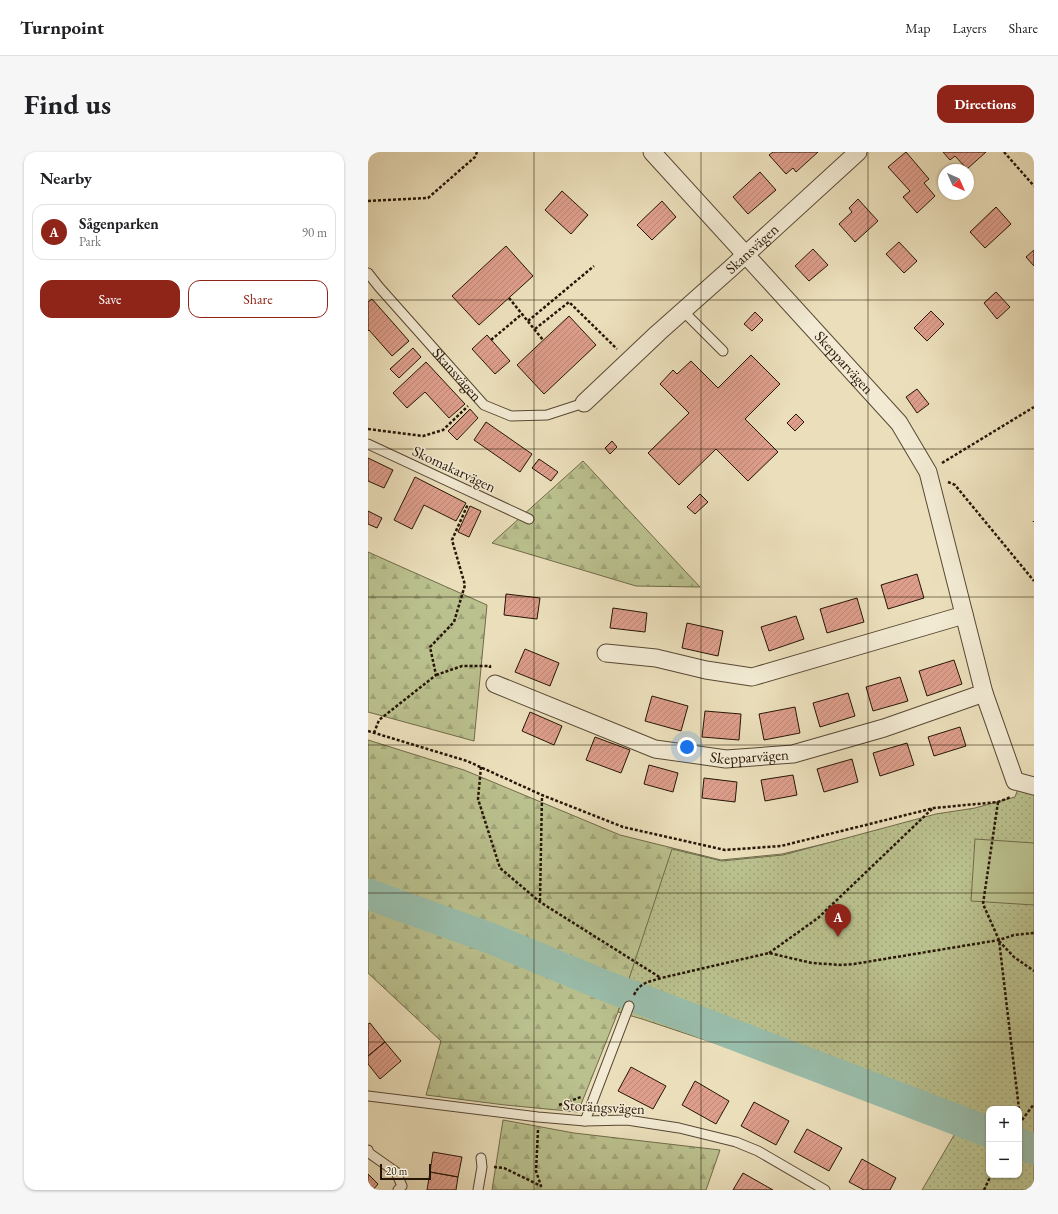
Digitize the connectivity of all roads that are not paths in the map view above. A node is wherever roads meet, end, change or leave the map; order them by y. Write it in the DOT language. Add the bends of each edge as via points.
graph roads {
  1 [pos="652,152"];
  2 [pos="858,152"];
  3 [pos="745,255"];
  4 [pos="368,273"];
  5 [pos="684,311"];
  6 [pos="722,351"];
  7 [pos="584,403"];
  8 [pos="368,444"];
  9 [pos="529,518"];
  10 [pos="964,615"];
  11 [pos="606,653"];
  12 [pos="495,684"];
  13 [pos="984,693"];
  14 [pos="1034,786"];
  15 [pos="629,1006"];
  16 [pos="368,1096"];
  17 [pos="585,1122"];
  18 [pos="368,1150"];
  19 [pos="481,1158"];
  20 [pos="398,1190"];
  21 [pos="478,1190"];
  22 [pos="825,1190"];
  1 -- 3 [label="street, Skepparvägen"];
  2 -- 3 [label="street, Skansvägen"];
  3 -- 5 [label="street, Skansvägen"];
  3 -- 10 [label="street, Skepparvägen" via="899,423 928,472"];
  4 -- 7 [label="lane, Skansvägen" via="378,288 484,405 511,416 547,415"];
  5 -- 6 [label="lane"];
  5 -- 7 [label="street, Skansvägen"];
  8 -- 9 [label="lane, Skomakarvägen"];
  10 -- 11 [label="street" via="752,677 706,670 656,658"];
  10 -- 13 [label="street, Skepparvägen"];
  12 -- 13 [label="street, Skepparvägen" via="655,748 726,760 793,754 884,728"];
  13 -- 14 [label="street, Skepparvägen" via="1015,781"];
  15 -- 17 [label="lane"];
  16 -- 17 [label="lane, Storängsvägen"];
  17 -- 22 [label="lane, Storängsvägen" via="627,1120 679,1128 736,1142 758,1151"];
  18 -- 20 [label="lane" via="396,1172 402,1186"];
  19 -- 21 [label="lane"];
}
